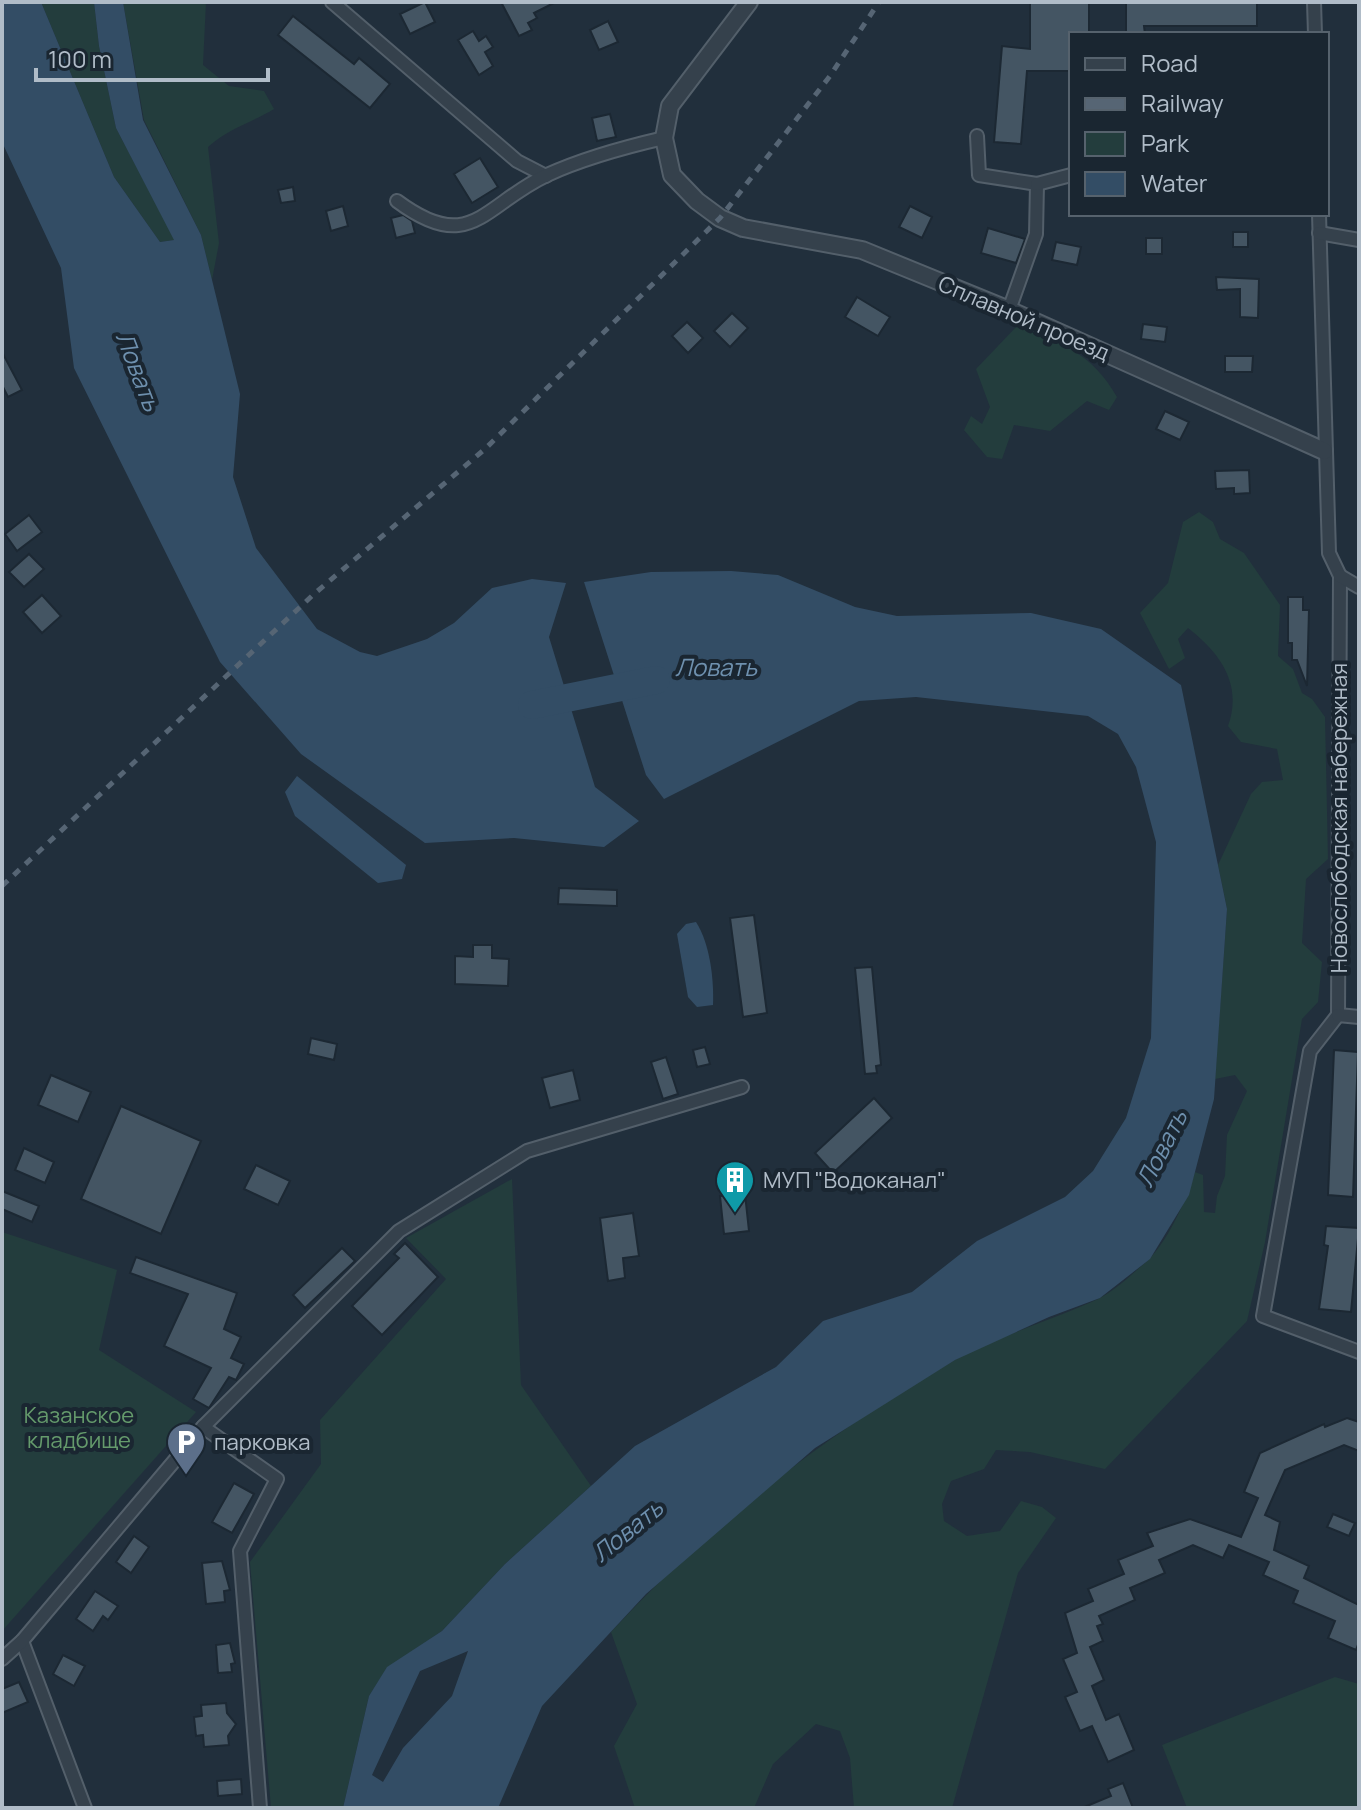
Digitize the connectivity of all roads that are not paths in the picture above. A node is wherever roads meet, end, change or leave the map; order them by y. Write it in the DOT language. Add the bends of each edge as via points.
graph roads {
  1 [pos="332,2"];
  2 [pos="749,2"];
  3 [pos="1314,2"];
  4 [pos="1315,32"];
  5 [pos="977,136"];
  6 [pos="664,138"];
  7 [pos="546,176"];
  8 [pos="1069,176"];
  9 [pos="1037,184"];
  10 [pos="397,201"];
  11 [pos="1319,216"];
  12 [pos="1319,233"];
  13 [pos="1359,240"];
  14 [pos="1009,310"];
  15 [pos="1324,451"];
  16 [pos="1340,576"];
  17 [pos="1359,587"];
  18 [pos="1338,1015"];
  19 [pos="1359,1017"];
  20 [pos="742,1087"];
  21 [pos="1359,1352"];
  22 [pos="203,1427"];
  23 [pos="22,1641"];
  24 [pos="2,1659"];
  25 [pos="85,1808"];
  26 [pos="260,1808"];
  1 -- 7 [label="street" via="517,161"];
  2 -- 6 [label="street" via="670,106"];
  3 -- 4 [label="street"];
  5 -- 9 [label="street" via="979,175"];
  6 -- 7 [label="street"];
  6 -- 14 [label="street, Сплавной проезд" via="672,175 715,215 743,228 862,250"];
  7 -- 10 [label="street" via="474,223 443,226 423,220"];
  8 -- 9 [label="street"];
  9 -- 14 [label="street" via="1036,234"];
  11 -- 12 [label="street, Новослободская набережная"];
  12 -- 13 [label="street"];
  12 -- 15 [label="street, Новослободская набережная"];
  14 -- 15 [label="street, Сплавной проезд"];
  15 -- 16 [label="street, Новослободская набережная" via="1329,553"];
  16 -- 17 [label="street"];
  16 -- 18 [label="street, Новослободская набережная"];
  18 -- 19 [label="street"];
  18 -- 21 [label="street" via="1310,1051 1263,1316"];
  20 -- 22 [label="street" via="527,1151 399,1231"];
  22 -- 23 [label="street"];
  22 -- 26 [label="street" via="277,1479 240,1551"];
  23 -- 24 [label="street"];
  23 -- 25 [label="street"];
}
